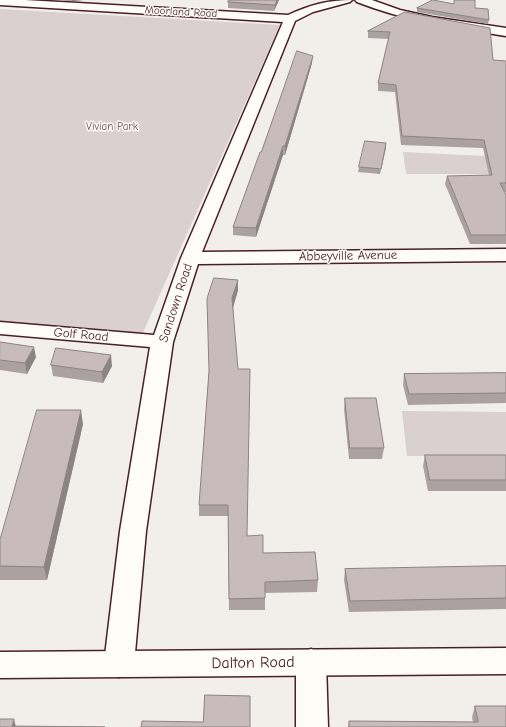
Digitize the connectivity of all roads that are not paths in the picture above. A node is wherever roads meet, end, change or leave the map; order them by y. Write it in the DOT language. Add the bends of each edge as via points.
graph roads {
  1 [pos="346,0"];
  2 [pos="361,0"];
  3 [pos="0,2"];
  4 [pos="116,4"];
  5 [pos="290,19"];
  6 [pos="506,32"];
  7 [pos="506,255"];
  8 [pos="190,258"];
  9 [pos="0,328"];
  10 [pos="162,342"];
  11 [pos="506,661"];
  12 [pos="311,662"];
  13 [pos="119,664"];
  14 [pos="0,665"];
  15 [pos="312,727"];
  1 -- 5 [label="street" via="308,10"];
  2 -- 6 [label="street" via="405,15"];
  3 -- 4 [label="street, Moorland Road"];
  4 -- 5 [label="street, Moorland Road"];
  5 -- 8 [label="street, Sandown Road"];
  7 -- 8 [label="street, Abbeyville Avenue"];
  8 -- 10 [label="street, Sandown Road"];
  9 -- 10 [label="street, Golf Road"];
  10 -- 13 [label="street, Sandown Road" via="133,531"];
  11 -- 12 [label="street, Dalton Road"];
  12 -- 13 [label="street, Dalton Road"];
  12 -- 15 [label="street"];
  13 -- 14 [label="street, Dalton Road"];
}
